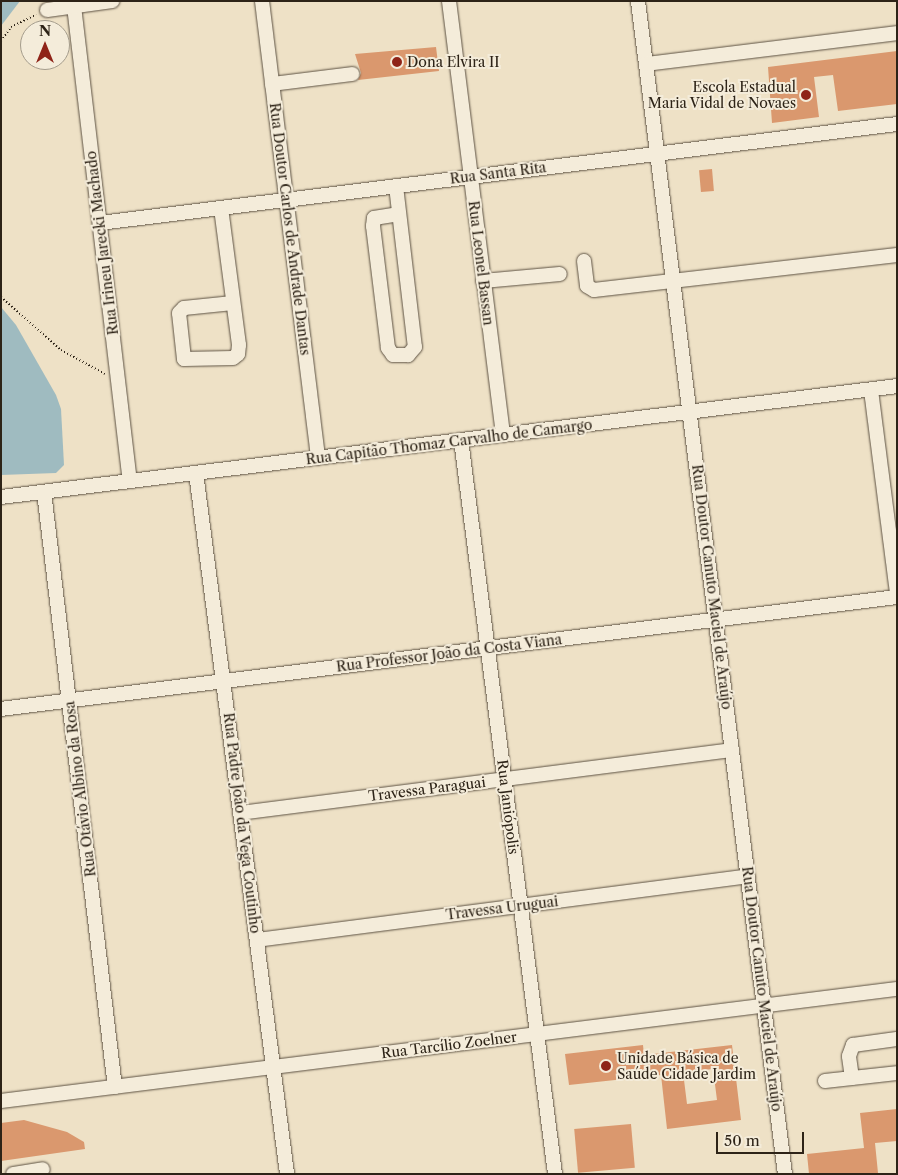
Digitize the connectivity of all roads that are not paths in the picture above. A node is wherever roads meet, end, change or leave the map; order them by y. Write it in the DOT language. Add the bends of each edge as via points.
graph roads {
  1 [pos="112,1"];
  2 [pos="262,1"];
  3 [pos="449,1"];
  4 [pos="638,1"];
  5 [pos="74,6"];
  6 [pos="47,10"];
  7 [pos="897,33"];
  8 [pos="646,64"];
  9 [pos="352,74"];
  10 [pos="272,84"];
  11 [pos="897,124"];
  12 [pos="657,153"];
  13 [pos="470,176"];
  14 [pos="396,186"];
  15 [pos="286,199"];
  16 [pos="221,208"];
  17 [pos="398,214"];
  18 [pos="100,223"];
  19 [pos="897,255"];
  20 [pos="584,261"];
  21 [pos="560,274"];
  22 [pos="484,281"];
  23 [pos="674,283"];
  24 [pos="233,304"];
  25 [pos="897,386"];
  26 [pos="871,390"];
  27 [pos="690,412"];
  28 [pos="503,435"];
  29 [pos="461,440"];
  30 [pos="318,458"];
  31 [pos="196,473"];
  32 [pos="130,481"];
  33 [pos="44,492"];
  34 [pos="1,497"];
  35 [pos="897,593"];
  36 [pos="897,597"];
  37 [pos="716,620"];
  38 [pos="487,648"];
  39 [pos="223,681"];
  40 [pos="69,700"];
  41 [pos="1,709"];
  42 [pos="732,750"];
  43 [pos="504,779"];
  44 [pos="240,813"];
  45 [pos="748,876"];
  46 [pos="520,906"];
  47 [pos="257,940"];
  48 [pos="897,990"];
  49 [pos="764,1006"];
  50 [pos="537,1034"];
  51 [pos="897,1039"];
  52 [pos="273,1067"];
  53 [pos="897,1073"];
  54 [pos="852,1078"];
  55 [pos="825,1081"];
  56 [pos="115,1086"];
  57 [pos="1,1101"];
  58 [pos="43,1169"];
  59 [pos="13,1174"];
  60 [pos="287,1174"];
  61 [pos="554,1174"];
  62 [pos="784,1174"];
  1 -- 5 [label="street"];
  2 -- 10 [label="street, Rua Doutor Carlos de Andrade Dantas"];
  3 -- 13 [label="street, Rua Leonel Bassan"];
  4 -- 8 [label="street, Rua Doutor Canuto Maciel de Araújo"];
  5 -- 6 [label="street"];
  5 -- 18 [label="street, Rua Irineu Jarecki Machado"];
  7 -- 8 [label="street"];
  8 -- 12 [label="street, Rua Doutor Canuto Maciel de Araújo"];
  9 -- 10 [label="street"];
  10 -- 15 [label="street, Rua Doutor Carlos de Andrade Dantas"];
  11 -- 12 [label="street, Rua Santa Rita"];
  12 -- 13 [label="street, Rua Santa Rita"];
  12 -- 23 [label="street, Rua Doutor Canuto Maciel de Araújo"];
  13 -- 14 [label="street, Rua Santa Rita"];
  13 -- 22 [label="street, Rua Leonel Bassan"];
  14 -- 15 [label="street, Rua Santa Rita"];
  14 -- 17 [label="street"];
  15 -- 16 [label="street, Rua Santa Rita"];
  15 -- 30 [label="street, Rua Doutor Carlos de Andrade Dantas"];
  16 -- 18 [label="street, Rua Santa Rita"];
  16 -- 24 [label="street"];
  17 -- 17 [label="street" via="374,218 373,226 388,348 393,355 408,355 416,347"];
  18 -- 32 [label="street, Rua Irineu Jarecki Machado"];
  19 -- 23 [label="street"];
  20 -- 23 [label="street" via="587,286 594,290"];
  21 -- 22 [label="street"];
  22 -- 28 [label="street, Rua Leonel Bassan"];
  23 -- 27 [label="street, Rua Doutor Canuto Maciel de Araújo"];
  24 -- 24 [label="street" via="238,354 233,358 184,360 179,313 184,308"];
  25 -- 26 [label="street, Rua Capitão Thomaz Carvalho de Camargo"];
  26 -- 27 [label="street, Rua Capitão Thomaz Carvalho de Camargo"];
  26 -- 35 [label="street"];
  27 -- 28 [label="street, Rua Capitão Thomaz Carvalho de Camargo"];
  27 -- 37 [label="street, Rua Doutor Canuto Maciel de Araújo"];
  28 -- 29 [label="street, Rua Capitão Thomaz Carvalho de Camargo"];
  29 -- 30 [label="street, Rua Capitão Thomaz Carvalho de Camargo"];
  29 -- 38 [label="street, Rua Janiópolis"];
  30 -- 31 [label="street, Rua Capitão Thomaz Carvalho de Camargo"];
  31 -- 32 [label="street, Rua Capitão Thomaz Carvalho de Camargo"];
  31 -- 39 [label="street, Rua Padre João da Vega Coutinho"];
  32 -- 33 [label="street, Rua Capitão Thomaz Carvalho de Camargo"];
  33 -- 34 [label="street, Rua Capitão Thomaz Carvalho de Camargo"];
  33 -- 40 [label="street, Rua Otávio Albino da Rosa"];
  36 -- 37 [label="street, Rua Professor João da Costa Viana"];
  37 -- 38 [label="street, Rua Professor João da Costa Viana"];
  37 -- 42 [label="street, Rua Doutor Canuto Maciel de Araújo"];
  38 -- 39 [label="street, Rua Professor João da Costa Viana"];
  38 -- 43 [label="street, Rua Janiópolis"];
  39 -- 40 [label="street, Rua Professor João da Costa Viana"];
  39 -- 44 [label="street, Rua Padre João da Vega Coutinho"];
  40 -- 41 [label="street, Rua Professor João da Costa Viana"];
  40 -- 56 [label="street, Rua Otávio Albino da Rosa"];
  42 -- 43 [label="street, Travessa Paraguai"];
  42 -- 45 [label="street, Rua Doutor Canuto Maciel de Araújo"];
  43 -- 44 [label="street, Travessa Paraguai"];
  43 -- 46 [label="street, Rua Janiópolis"];
  44 -- 47 [label="street, Rua Padre João da Vega Coutinho"];
  45 -- 46 [label="street, Travessa Uruguai"];
  45 -- 49 [label="street, Rua Doutor Canuto Maciel de Araújo"];
  46 -- 47 [label="street, Travessa Uruguai"];
  46 -- 50 [label="street, Rua Janiópolis"];
  47 -- 52 [label="street, Rua Padre João da Vega Coutinho"];
  48 -- 49 [label="street, Rua Tarcílio Zoelner"];
  49 -- 50 [label="street, Rua Tarcílio Zoelner"];
  49 -- 62 [label="street, Rua Doutor Canuto Maciel de Araújo"];
  50 -- 52 [label="street, Rua Tarcílio Zoelner"];
  50 -- 61 [label="street, Rua Janiópolis"];
  51 -- 54 [label="street" via="853,1045 849,1056"];
  52 -- 56 [label="street, Rua Tarcílio Zoelner"];
  52 -- 60 [label="street, Rua Padre João da Vega Coutinho"];
  53 -- 54 [label="street"];
  54 -- 55 [label="street"];
  56 -- 57 [label="street, Rua Tarcílio Zoelner"];
  58 -- 59 [label="street"];
}
